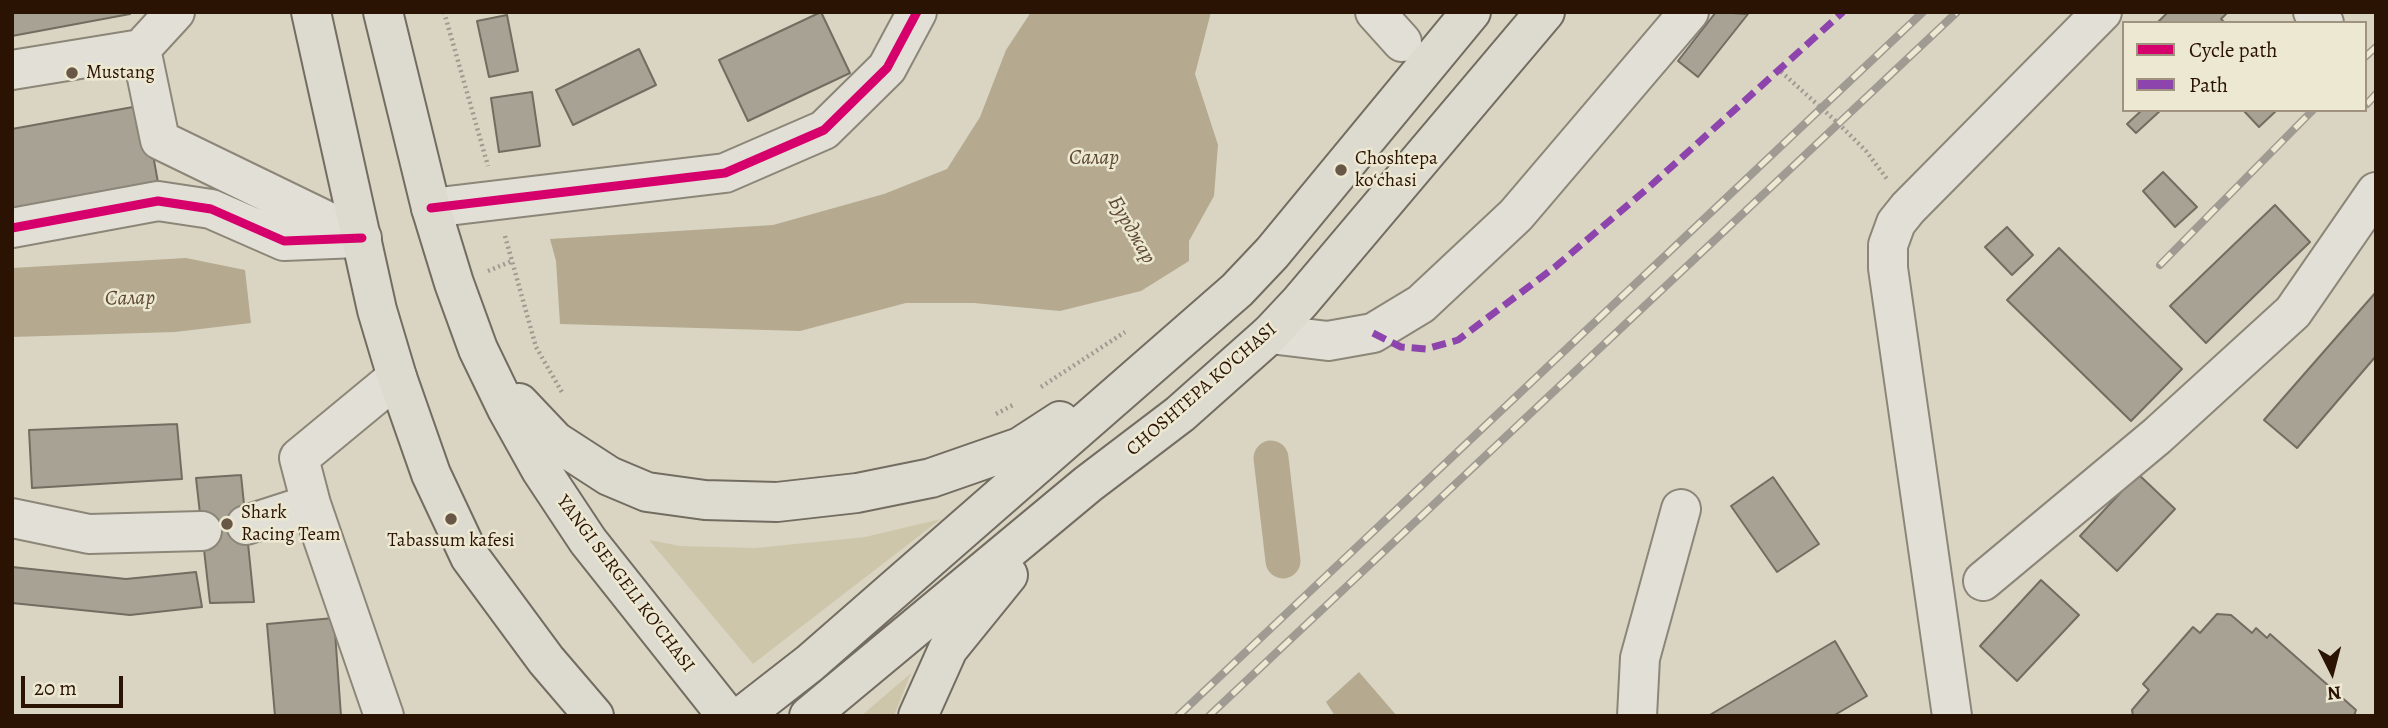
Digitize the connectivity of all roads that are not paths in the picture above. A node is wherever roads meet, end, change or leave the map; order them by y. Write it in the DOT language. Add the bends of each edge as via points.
graph roads {
  1 [pos="176,12"];
  2 [pos="311,12"];
  3 [pos="383,12"];
  4 [pos="917,12"];
  5 [pos="1375,12"];
  6 [pos="1471,12"];
  7 [pos="1545,12"];
  8 [pos="1689,12"];
  9 [pos="2102,12"];
  10 [pos="1402,42"];
  11 [pos="141,49"];
  12 [pos="12,70"];
  13 [pos="2376,192"];
  14 [pos="431,208"];
  15 [pos="12,228"];
  16 [pos="362,237"];
  17 [pos="1270,334"];
  18 [pos="478,349"];
  19 [pos="1149,367"];
  20 [pos="397,377"];
  21 [pos="1088,484"];
  22 [pos="311,504"];
  23 [pos="1681,509"];
  24 [pos="12,518"];
  25 [pos="246,525"];
  26 [pos="202,531"];
  27 [pos="1983,581"];
  28 [pos="384,716"];
  29 [pos="594,716"];
  30 [pos="727,716"];
  31 [pos="743,716"];
  32 [pos="809,716"];
  33 [pos="918,716"];
  34 [pos="1637,716"];
  35 [pos="1952,716"];
  1 -- 11 [label="street"];
  2 -- 16 [label="main road"];
  3 -- 14 [label="main road, YANGI SERGELI KO'CHASI"];
  4 -- 14 [label="street" via="887,68 824,130 725,173"];
  5 -- 10 [label="street"];
  6 -- 19 [label="main road" via="1272,253"];
  7 -- 17 [label="main road, CHOSHTEPA KO'CHASI"];
  8 -- 17 [label="street" via="1516,215 1422,304 1373,333 1328,341"];
  9 -- 35 [label="street" via="1908,208 1896,222 1888,245"];
  11 -- 12 [label="street"];
  11 -- 16 [label="street" via="160,140"];
  13 -- 27 [label="street" via="2293,312 2157,436"];
  14 -- 18 [label="main road, YANGI SERGELI KO'CHASI"];
  15 -- 16 [label="street" via="158,201 211,209 284,241"];
  16 -- 20 [label="main road"];
  17 -- 21 [label="main road, CHOSHTEPA KO'CHASI" via="1180,414"];
  18 -- 19 [label="main road" via="545,432 609,476 665,496 777,502 931,478 1020,447"];
  18 -- 30 [label="main road, YANGI SERGELI KO'CHASI" via="564,506"];
  19 -- 31 [label="main road"];
  20 -- 22 [label="street" via="299,458"];
  20 -- 29 [label="main road" via="431,474 470,557 522,631"];
  21 -- 32 [label="main road, CHOSHTEPA KO'CHASI"];
  21 -- 33 [label="main road" via="968,621 948,649"];
  22 -- 25 [label="street"];
  22 -- 28 [label="street"];
  23 -- 34 [label="street" via="1640,659"];
  24 -- 26 [label="street" via="89,534"];
}
